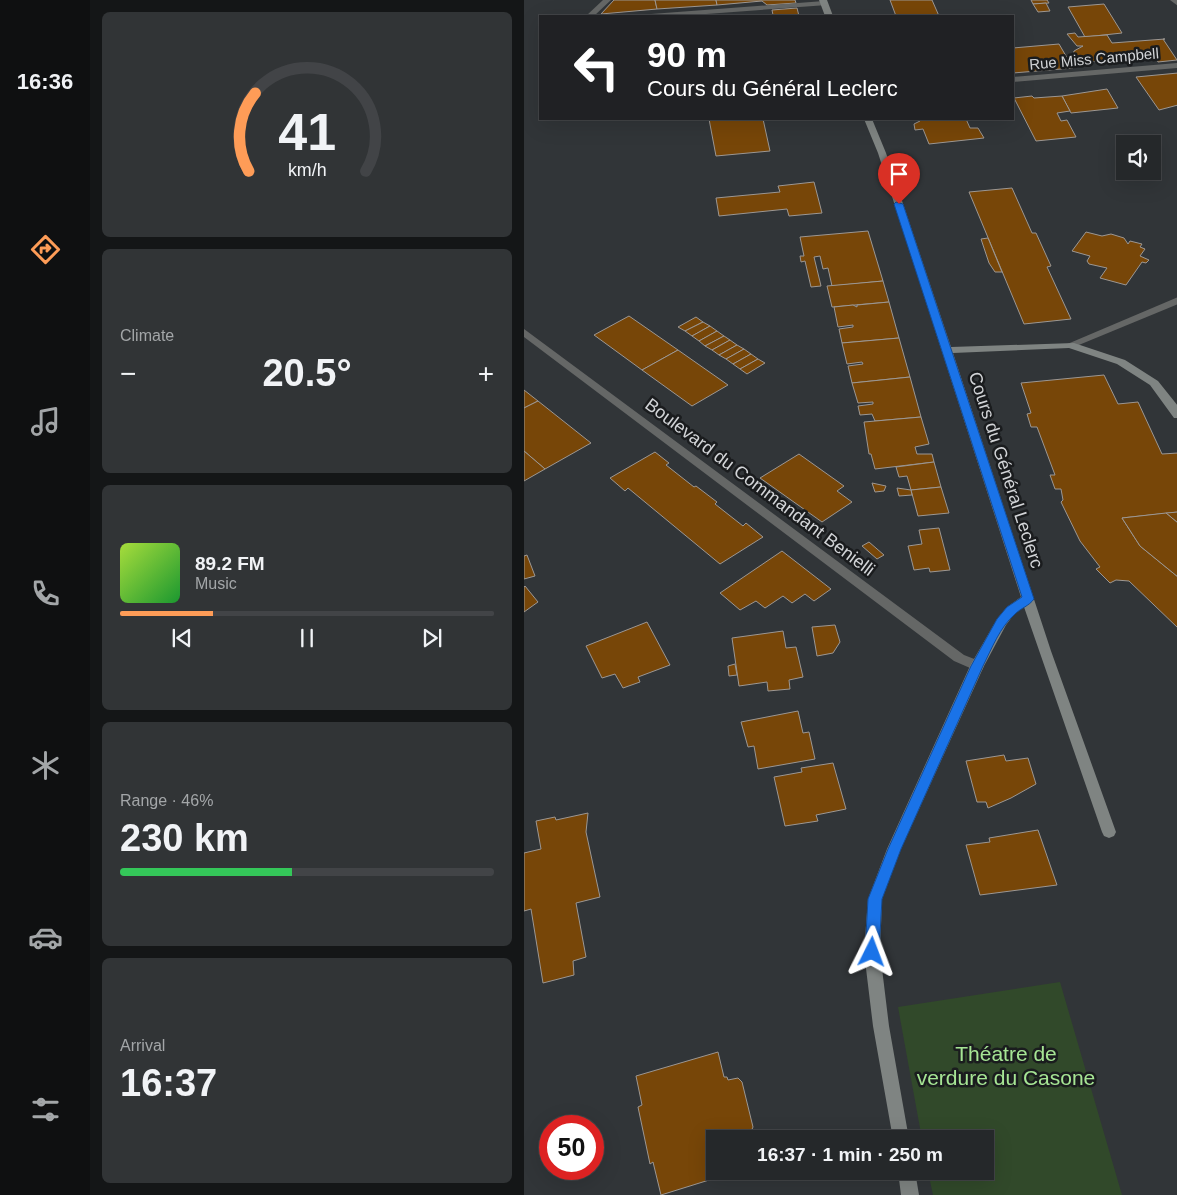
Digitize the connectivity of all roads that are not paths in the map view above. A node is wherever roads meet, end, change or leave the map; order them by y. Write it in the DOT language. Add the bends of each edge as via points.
graph roads {
  1 [pos="607,0"];
  2 [pos="1174,0"];
  3 [pos="824,2"];
  4 [pos="1177,4"];
  5 [pos="591,15"];
  6 [pos="663,15"];
  7 [pos="829,15"];
  8 [pos="1177,65"];
  9 [pos="1014,80"];
  10 [pos="868,120"];
  11 [pos="1177,300"];
  12 [pos="524,332"];
  13 [pos="1070,345"];
  14 [pos="947,350"];
  15 [pos="1177,415"];
  16 [pos="1028,599"];
  17 [pos="977,666"];
  18 [pos="1109,832"];
  19 [pos="898,1130"];
  20 [pos="908,1180"];
  21 [pos="910,1195"];
  1 -- 5 [label="street"];
  2 -- 4 [label="street"];
  3 -- 6 [label="street"];
  3 -- 7 [label="main road"];
  8 -- 9 [label="street, Rue Miss Campbell"];
  10 -- 14 [label="main road, Cours du Général Leclerc"];
  11 -- 13 [label="street"];
  12 -- 17 [label="street, Boulevard du Commandant Benielli" via="952,652"];
  13 -- 14 [label="main road"];
  13 -- 15 [label="main road" via="1120,362 1154,383"];
  14 -- 16 [label="main road, Cours du Général Leclerc"];
  16 -- 17 [label="main road" via="1011,610 1001,622"];
  16 -- 18 [label="main road, Cours du Général Leclerc"];
  17 -- 19 [label="main road" via="894,849 875,899 872,952"];
  20 -- 21 [label="main road"];
}
